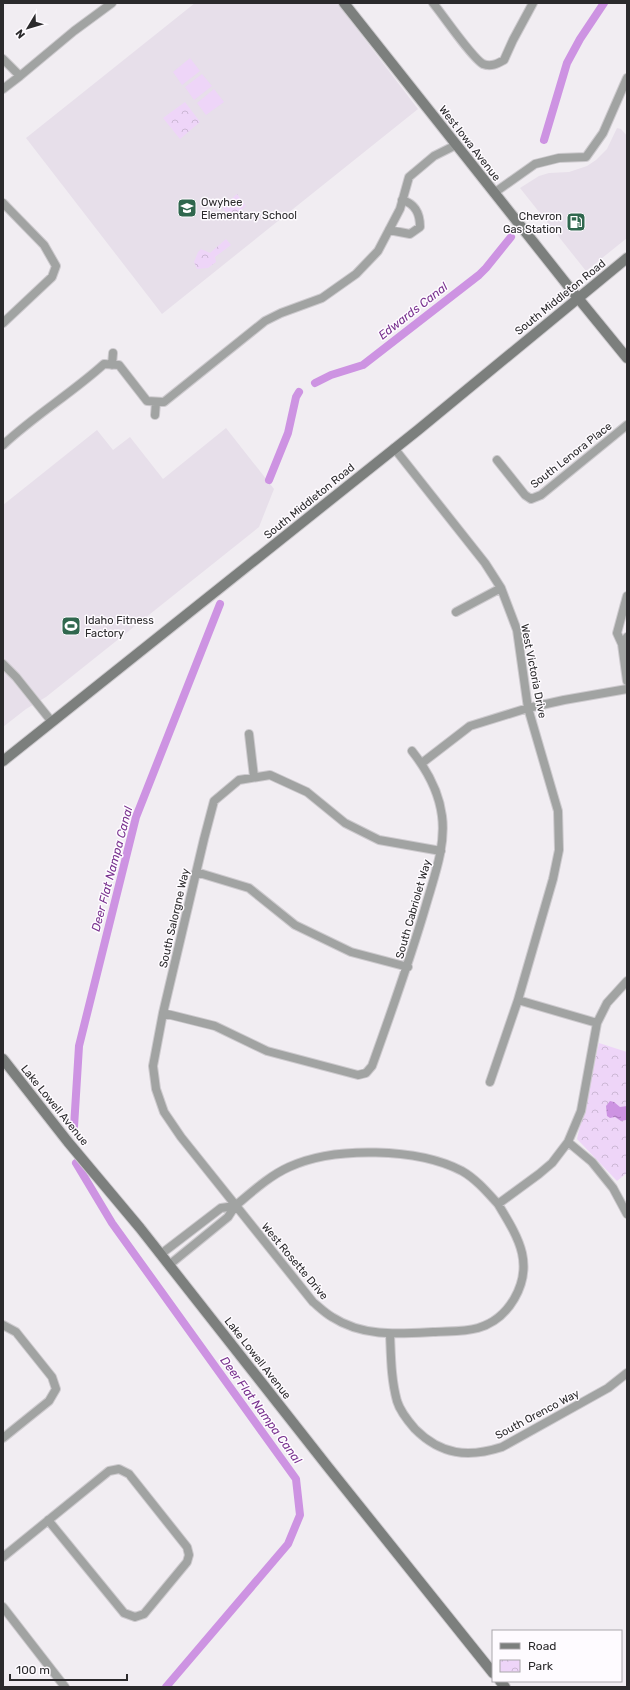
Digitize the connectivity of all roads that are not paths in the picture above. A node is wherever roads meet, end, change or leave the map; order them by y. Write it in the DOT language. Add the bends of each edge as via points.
graph roads {
  1 [pos="112,3"];
  2 [pos="434,3"];
  3 [pos="533,3"];
  4 [pos="347,4"];
  5 [pos="3,59"];
  6 [pos="20,76"];
  7 [pos="627,78"];
  8 [pos="3,89"];
  9 [pos="456,145"];
  10 [pos="494,193"];
  11 [pos="402,200"];
  12 [pos="3,203"];
  13 [pos="389,230"];
  14 [pos="627,258"];
  15 [pos="578,298"];
  16 [pos="3,323"];
  17 [pos="113,353"];
  18 [pos="627,358"];
  19 [pos="112,365"];
  20 [pos="156,402"];
  21 [pos="155,415"];
  22 [pos="627,425"];
  23 [pos="3,445"];
  24 [pos="394,448"];
  25 [pos="497,460"];
  26 [pos="501,588"];
  27 [pos="627,596"];
  28 [pos="456,612"];
  29 [pos="624,640"];
  30 [pos="3,664"];
  31 [pos="627,681"];
  32 [pos="627,689"];
  33 [pos="528,708"];
  34 [pos="52,722"];
  35 [pos="249,734"];
  36 [pos="412,751"];
  37 [pos="3,761"];
  38 [pos="422,763"];
  39 [pos="254,777"];
  40 [pos="441,851"];
  41 [pos="196,872"];
  42 [pos="408,967"];
  43 [pos="627,981"];
  44 [pos="518,1000"];
  45 [pos="163,1013"];
  46 [pos="596,1023"];
  47 [pos="3,1059"];
  48 [pos="490,1082"];
  49 [pos="156,1089"];
  50 [pos="568,1142"];
  51 [pos="498,1204"];
  52 [pos="235,1206"];
  53 [pos="627,1214"];
  54 [pos="161,1254"];
  55 [pos="169,1265"];
  56 [pos="3,1325"];
  57 [pos="390,1334"];
  58 [pos="627,1373"];
  59 [pos="3,1438"];
  60 [pos="48,1520"];
  61 [pos="3,1557"];
  62 [pos="3,1607"];
  63 [pos="492,1672"];
  64 [pos="65,1687"];
  1 -- 6 [label="street"];
  2 -- 3 [label="street" via="474,55 484,64 492,66 504,60"];
  4 -- 9 [label="street, West Iowa Avenue"];
  5 -- 6 [label="street"];
  6 -- 8 [label="street"];
  7 -- 10 [label="street" via="603,133 586,157 559,158 535,164"];
  9 -- 10 [label="street, West Iowa Avenue"];
  9 -- 11 [label="street" via="434,156 409,177"];
  10 -- 15 [label="street, West Iowa Avenue"];
  11 -- 13 [label="street"];
  11 -- 13 [label="street" via="410,202 420,216 420,227 410,234"];
  12 -- 16 [label="street" via="44,245 56,266 52,277"];
  13 -- 20 [label="street" via="378,251 356,274 322,298 265,321 164,402"];
  14 -- 15 [label="street, South Middleton Road"];
  15 -- 18 [label="street, West Iowa Avenue"];
  15 -- 24 [label="street, South Middleton Road"];
  17 -- 19 [label="street"];
  19 -- 20 [label="street" via="119,366 147,401"];
  19 -- 23 [label="street" via="104,364 85,382 21,428"];
  20 -- 21 [label="street"];
  22 -- 25 [label="street, South Lenora Place" via="541,495 531,499 524,495"];
  24 -- 26 [label="street, West Victoria Drive" via="485,563"];
  24 -- 34 [label="street, South Middleton Road"];
  26 -- 28 [label="street"];
  26 -- 33 [label="street, West Victoria Drive" via="517,630"];
  27 -- 29 [label="street" via="617,633"];
  29 -- 31 [label="street"];
  30 -- 34 [label="street"];
  32 -- 33 [label="street"];
  33 -- 38 [label="street" via="470,726"];
  33 -- 44 [label="street, West Victoria Drive" via="558,811 559,850"];
  34 -- 37 [label="street, South Middleton Road"];
  35 -- 39 [label="street"];
  36 -- 38 [label="street, South Cabriolet Way"];
  38 -- 40 [label="street, South Cabriolet Way" via="433,782 442,816"];
  39 -- 40 [label="street, South Salorgne Way" via="270,775 307,792 345,823 379,840"];
  39 -- 41 [label="street, South Salorgne Way" via="239,780 214,801"];
  40 -- 42 [label="street, South Cabriolet Way"];
  41 -- 42 [label="street" via="249,888 295,924 351,952"];
  41 -- 45 [label="street, South Salorgne Way"];
  42 -- 45 [label="street, South Cabriolet Way" via="372,1066 366,1073 358,1075 267,1051 215,1026"];
  43 -- 46 [label="street" via="607,1003"];
  44 -- 46 [label="street"];
  44 -- 48 [label="street, West Victoria Drive"];
  45 -- 49 [label="street, South Salorgne Way" via="153,1066"];
  46 -- 50 [label="street" via="581,1111"];
  47 -- 54 [label="street, Lake Lowell Avenue"];
  49 -- 52 [label="street, West Rosette Drive" via="164,1112"];
  50 -- 51 [label="street" via="552,1163"];
  50 -- 53 [label="street" via="592,1162 613,1188"];
  51 -- 52 [label="street, West Rosette Drive" via="483,1186 462,1171 438,1162 408,1156 347,1152 317,1156 273,1174"];
  51 -- 57 [label="street, West Rosette Drive" via="522,1253 523,1275 513,1302 491,1322 478,1328"];
  52 -- 54 [label="street" via="221,1208"];
  52 -- 55 [label="street" via="228,1217"];
  52 -- 57 [label="street, West Rosette Drive" via="312,1302 349,1326"];
  54 -- 55 [label="street, Lake Lowell Avenue"];
  55 -- 63 [label="street, Lake Lowell Avenue"];
  56 -- 59 [label="street" via="16,1332 52,1377 56,1389 49,1401"];
  57 -- 58 [label="street, South Orenco Way" via="392,1375 398,1402 408,1422 423,1437 445,1450 484,1453 502,1447 608,1388"];
  60 -- 60 [label="street" via="124,1613 135,1617 144,1614 187,1562 189,1555 187,1547 129,1474 119,1469 109,1471"];
  60 -- 61 [label="street"];
  62 -- 64 [label="street"];
}
